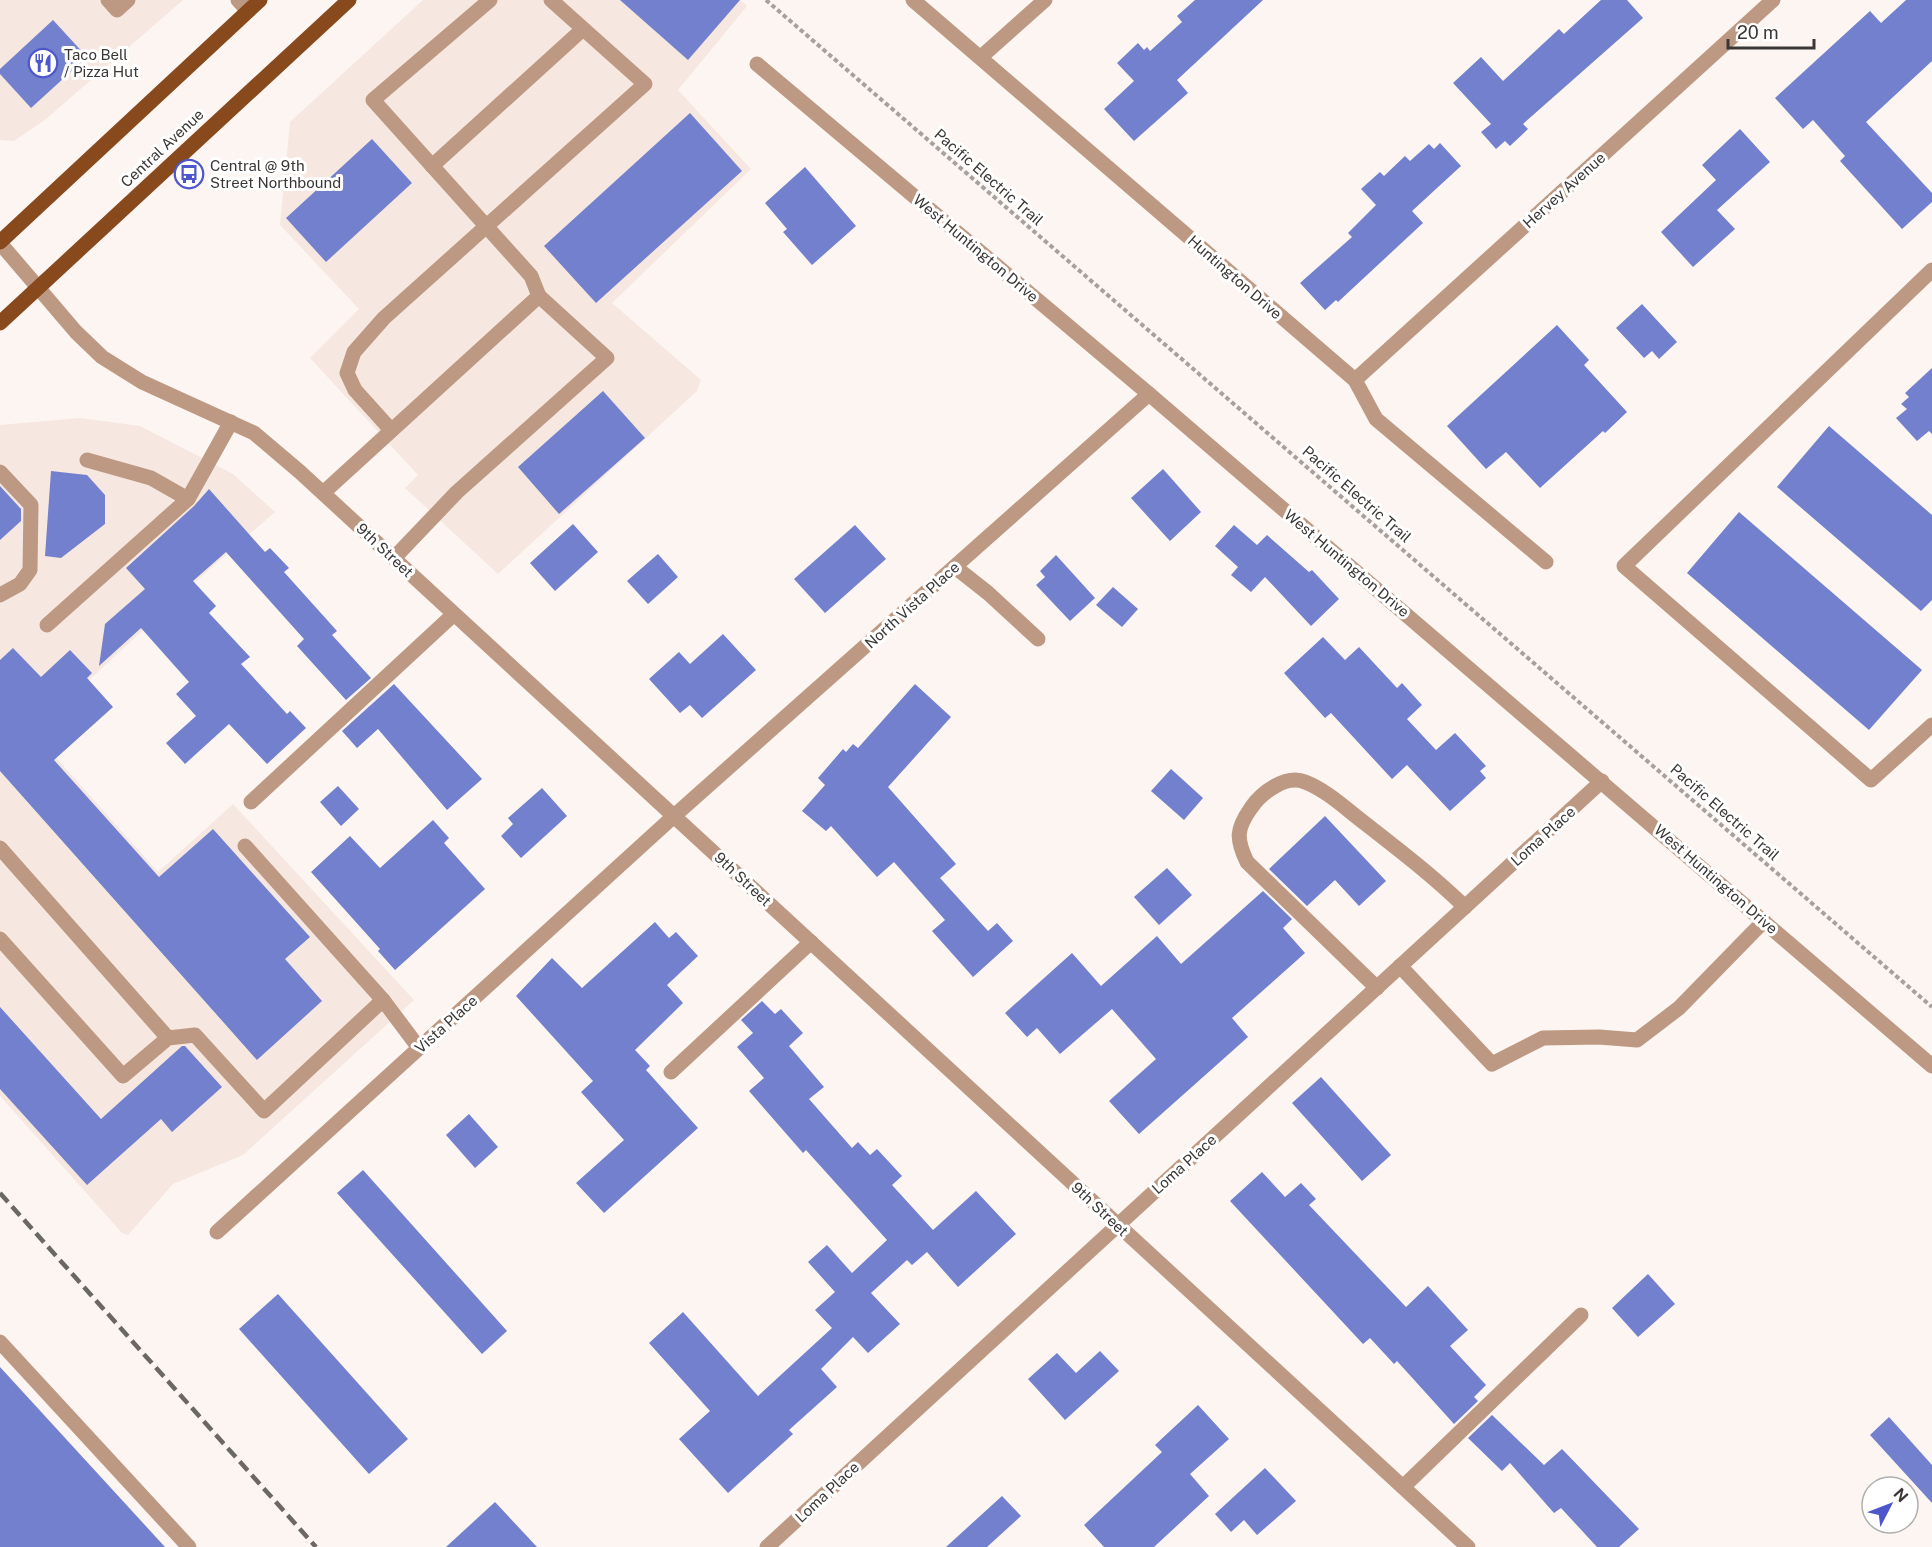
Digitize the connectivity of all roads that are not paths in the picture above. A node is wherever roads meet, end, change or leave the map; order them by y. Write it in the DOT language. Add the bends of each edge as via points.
graph roads {
  1 [pos="108,0"];
  2 [pos="128,0"];
  3 [pos="260,0"];
  4 [pos="350,0"];
  5 [pos="490,0"];
  6 [pos="551,0"];
  7 [pos="913,0"];
  8 [pos="1045,0"];
  9 [pos="1773,0"];
  10 [pos="243,6"];
  11 [pos="583,29"];
  12 [pos="981,57"];
  13 [pos="757,64"];
  14 [pos="432,166"];
  15 [pos="486,227"];
  16 [pos="0,243"];
  17 [pos="1932,270"];
  18 [pos="38,288"];
  19 [pos="539,296"];
  20 [pos="0,323"];
  21 [pos="1355,380"];
  22 [pos="1149,394"];
  23 [pos="231,422"];
  24 [pos="391,430"];
  25 [pos="87,459"];
  26 [pos="0,472"];
  27 [pos="323,492"];
  28 [pos="188,499"];
  29 [pos="394,558"];
  30 [pos="1546,562"];
  31 [pos="955,567"];
  32 [pos="0,595"];
  33 [pos="454,614"];
  34 [pos="47,625"];
  35 [pos="1038,639"];
  36 [pos="1932,725"];
  37 [pos="1602,781"];
  38 [pos="251,802"];
  39 [pos="674,816"];
  40 [pos="245,846"];
  41 [pos="0,848"];
  42 [pos="1465,907"];
  43 [pos="1764,921"];
  44 [pos="0,939"];
  45 [pos="811,942"];
  46 [pos="1400,966"];
  47 [pos="1377,988"];
  48 [pos="383,1000"];
  49 [pos="168,1038"];
  50 [pos="419,1048"];
  51 [pos="1932,1066"];
  52 [pos="671,1072"];
  53 [pos="1118,1225"];
  54 [pos="217,1232"];
  55 [pos="1581,1315"];
  56 [pos="0,1342"];
  57 [pos="1403,1488"];
  58 [pos="189,1547"];
  59 [pos="767,1547"];
  60 [pos="1468,1547"];
  1 -- 2 [label="street" via="117,10"];
  3 -- 10 [label="main road"];
  4 -- 18 [label="main road, Central Avenue"];
  5 -- 14 [label="street" via="373,100"];
  6 -- 11 [label="street"];
  7 -- 12 [label="street, Huntington Drive"];
  8 -- 12 [label="street"];
  9 -- 21 [label="street, Hervey Avenue"];
  10 -- 16 [label="main road"];
  11 -- 14 [label="street"];
  11 -- 15 [label="street" via="645,84"];
  12 -- 21 [label="street, Huntington Drive"];
  13 -- 22 [label="street, West Huntington Drive"];
  14 -- 15 [label="street"];
  15 -- 19 [label="street" via="531,276"];
  15 -- 24 [label="street" via="368,333 354,352 346,373"];
  16 -- 18 [label="street, 9th Street"];
  17 -- 36 [label="street" via="1624,566 1871,780"];
  18 -- 20 [label="main road, Central Avenue"];
  18 -- 23 [label="street, 9th Street" via="102,357 142,382"];
  19 -- 24 [label="street"];
  19 -- 29 [label="street" via="607,358 457,492"];
  21 -- 30 [label="street, Huntington Drive" via="1377,419"];
  22 -- 31 [label="street, North Vista Place"];
  22 -- 37 [label="street, West Huntington Drive"];
  23 -- 27 [label="street, 9th Street" via="254,433"];
  23 -- 28 [label="street"];
  24 -- 27 [label="street"];
  25 -- 28 [label="street" via="151,478"];
  26 -- 32 [label="street" via="31,505 31,526 30,570 20,584"];
  27 -- 29 [label="street, 9th Street"];
  28 -- 34 [label="street"];
  29 -- 33 [label="street, 9th Street"];
  31 -- 35 [label="street"];
  31 -- 39 [label="street, North Vista Place"];
  33 -- 38 [label="street"];
  33 -- 39 [label="street, 9th Street"];
  37 -- 42 [label="street, Loma Place"];
  37 -- 43 [label="street, West Huntington Drive"];
  39 -- 45 [label="street, 9th Street"];
  39 -- 50 [label="street, Vista Place"];
  40 -- 48 [label="street"];
  41 -- 49 [label="street"];
  42 -- 46 [label="street, Loma Place"];
  42 -- 47 [label="street" via="1331,797 1304,781 1276,784 1256,800 1240,823 1239,845 1247,862"];
  43 -- 46 [label="street" via="1679,1008 1637,1040 1544,1038 1492,1064"];
  43 -- 51 [label="street, West Huntington Drive"];
  44 -- 49 [label="street" via="123,1076"];
  45 -- 52 [label="street"];
  45 -- 53 [label="street, 9th Street"];
  46 -- 47 [label="street, Loma Place"];
  47 -- 53 [label="street, Loma Place"];
  48 -- 49 [label="street" via="264,1111 195,1035"];
  48 -- 50 [label="street"];
  50 -- 54 [label="street, Vista Place"];
  53 -- 57 [label="street, 9th Street"];
  53 -- 59 [label="street, Loma Place"];
  55 -- 57 [label="street"];
  56 -- 58 [label="street"];
  57 -- 60 [label="street, 9th Street"];
}
